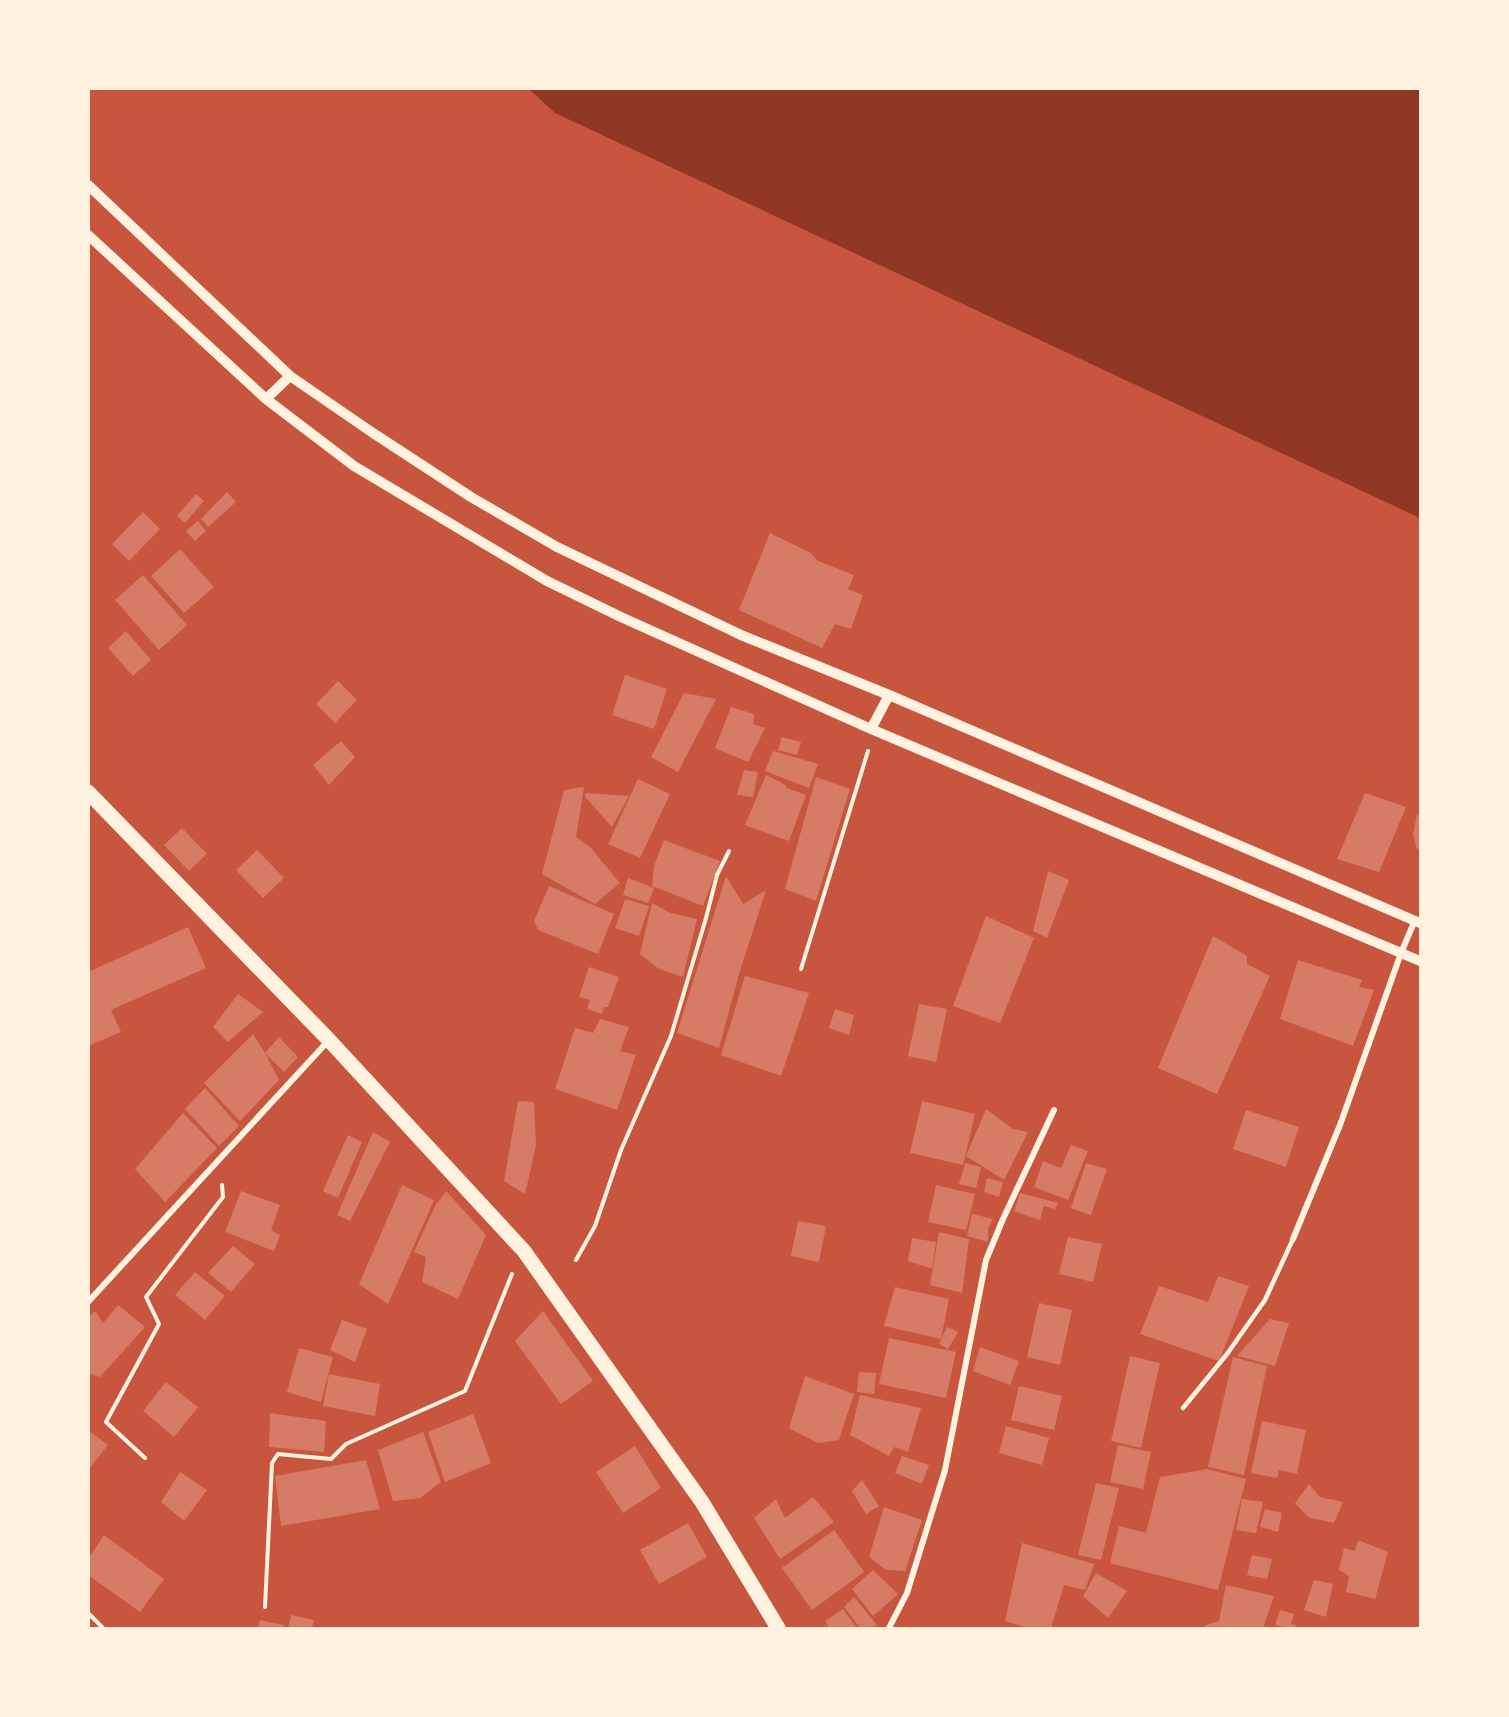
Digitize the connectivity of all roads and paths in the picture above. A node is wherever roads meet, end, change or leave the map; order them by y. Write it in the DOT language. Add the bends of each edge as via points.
graph roads {
  1 [pos="88,184"];
  2 [pos="88,235"];
  3 [pos="290,376"];
  4 [pos="266,399"];
  5 [pos="889,695"];
  6 [pos="873,730"];
  7 [pos="88,792"];
  8 [pos="729,851"];
  9 [pos="1418,921"];
  10 [pos="1401,953"];
  11 [pos="1420,961"];
  12 [pos="801,969"];
  13 [pos="329,1040"];
  14 [pos="1054,1110"];
  15 [pos="218,1161"];
  16 [pos="1293,1239"];
  17 [pos="576,1260"];
  18 [pos="514,1267"];
  19 [pos="88,1302"];
  20 [pos="1183,1407"];
  21 [pos="145,1458"];
  22 [pos="265,1607"];
  23 [pos="88,1613"];
  24 [pos="103,1629"];
  25 [pos="778,1629"];
  26 [pos="889,1629"];
  1 -- 3 [label="street"];
  2 -- 4 [label="street"];
  3 -- 4 [label="street"];
  3 -- 5 [label="street" via="471,497 557,547 741,634"];
  4 -- 6 [label="street" via="354,466 547,580"];
  5 -- 6 [label="street"];
  5 -- 9 [label="street"];
  6 -- 10 [label="street"];
  6 -- 12 [label="path"];
  7 -- 13 [label="main road"];
  8 -- 17 [label="path" via="717,875 671,1036 621,1150 595,1226"];
  9 -- 10 [label="street"];
  10 -- 11 [label="street"];
  10 -- 16 [label="street" via="1340,1125"];
  13 -- 15 [label="street"];
  13 -- 25 [label="main road" via="524,1251 702,1502"];
  14 -- 26 [label="street" via="986,1260 945,1470 907,1593"];
  15 -- 19 [label="street"];
  15 -- 21 [label="path" via="224,1197 146,1296 159,1324 106,1422"];
  16 -- 20 [label="lane" via="1265,1300"];
  18 -- 22 [label="path" via="465,1391 346,1444 332,1459 278,1454 272,1463"];
  23 -- 24 [label="path"];
}
